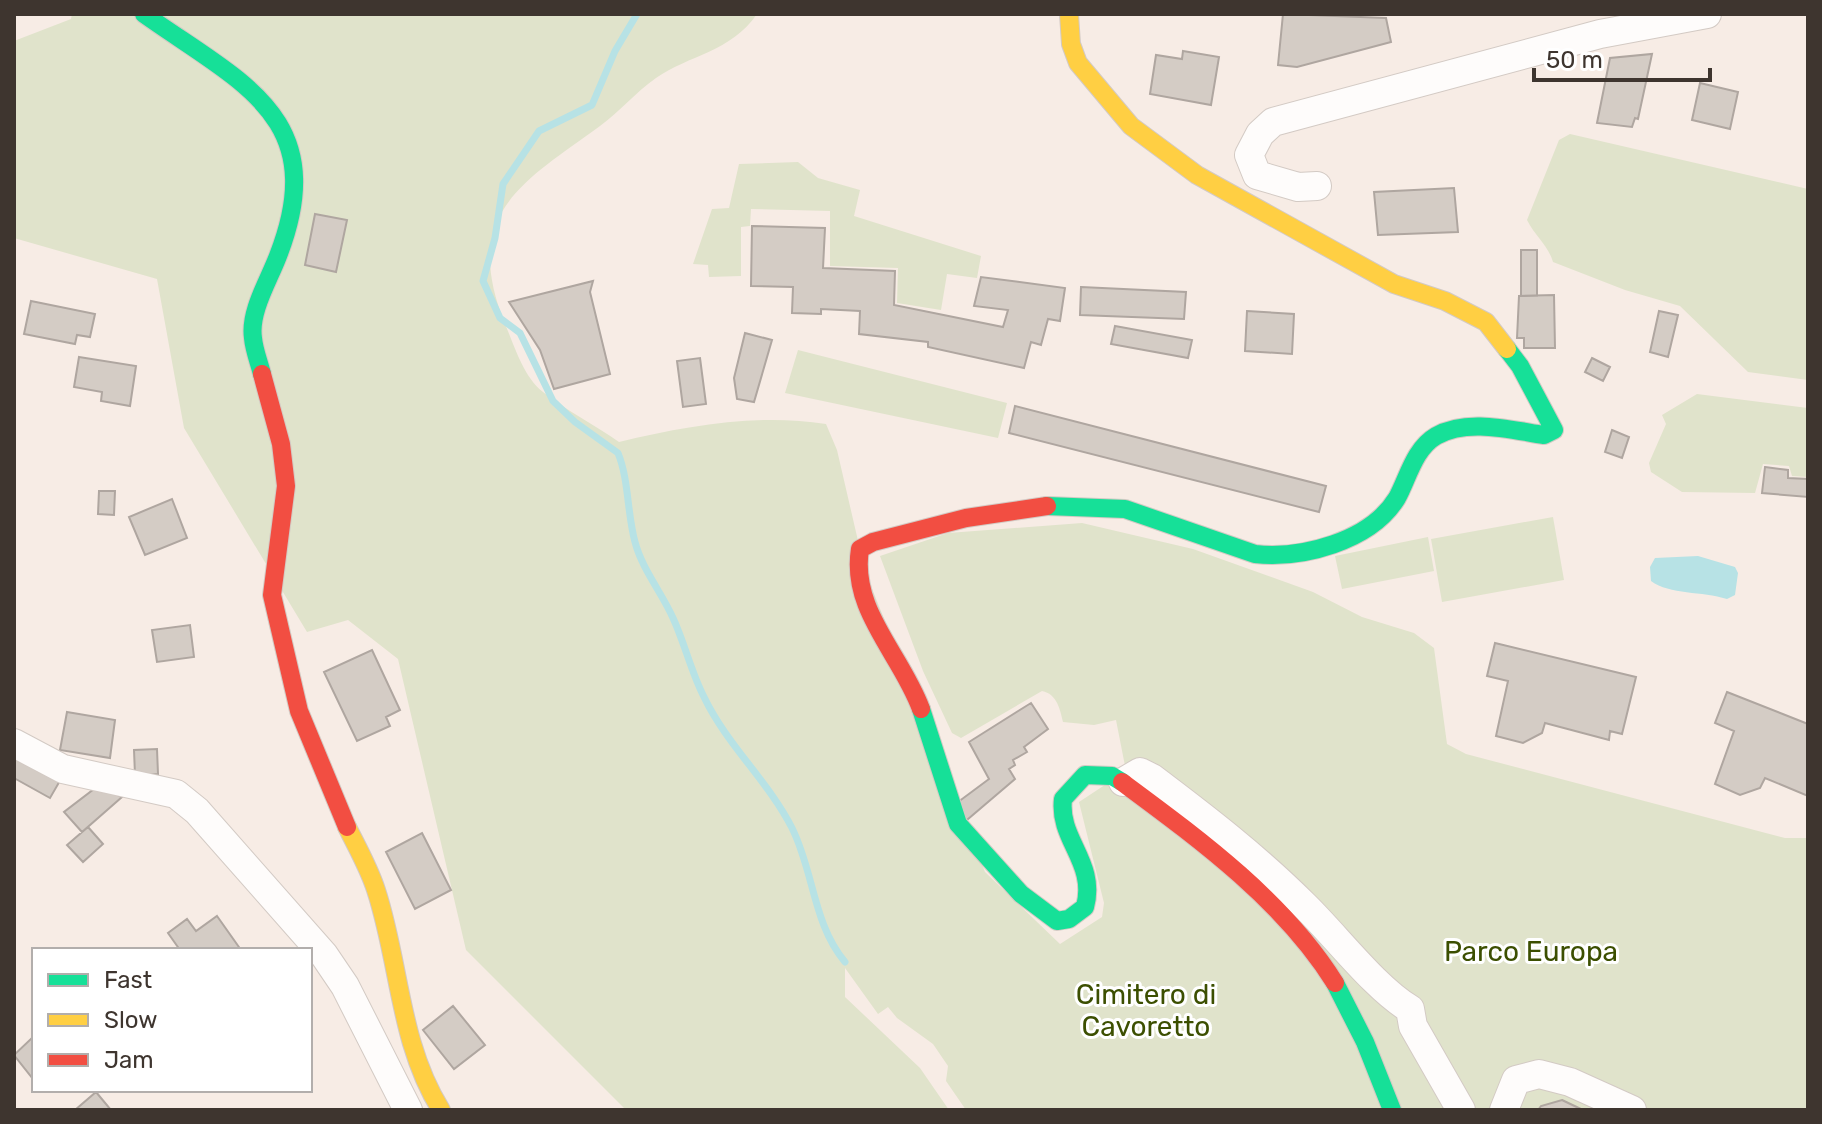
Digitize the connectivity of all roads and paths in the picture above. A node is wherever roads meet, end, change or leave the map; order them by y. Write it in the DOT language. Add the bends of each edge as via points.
graph roads {
  1 [pos="144,14"];
  2 [pos="1069,14"];
  3 [pos="1707,14"];
  4 [pos="1317,186"];
  5 [pos="14,743"];
  6 [pos="1123,782"];
  7 [pos="408,1110"];
  8 [pos="441,1110"];
  9 [pos="1392,1110"];
  10 [pos="1461,1110"];
  11 [pos="1504,1110"];
  12 [pos="1632,1110"];
  1 -- 8 [label="street" via="261,97 283,128 293,154 294,192 252,335 281,444 286,486 272,595 299,711 376,889 411,1044"];
  2 -- 6 [label="street" via="1078,63 1131,126 1222,189 1394,284 1486,322 1520,366 1554,430 1544,435 1476,428 1438,435 1425,445 1388,511 1303,553 1251,551 1145,515 1078,505 1001,512 915,530 860,549 854,568 858,583 916,693 958,824 1013,887 1053,921 1063,922 1085,907 1089,893 1088,877 1061,811 1064,795 1085,775"];
  3 -- 4 [label="street" via="1600,34 1273,122 1249,155 1257,175 1298,187"];
  5 -- 7 [label="street" via="63,769 176,794 197,811 324,955"];
  6 -- 9 [label="street" via="1237,875 1311,949 1353,1016"];
  6 -- 10 [label="street" via="1140,772 1152,778 1256,857 1394,999 1410,1009 1413,1026"];
  11 -- 12 [label="street" via="1516,1080 1539,1074"];
}
